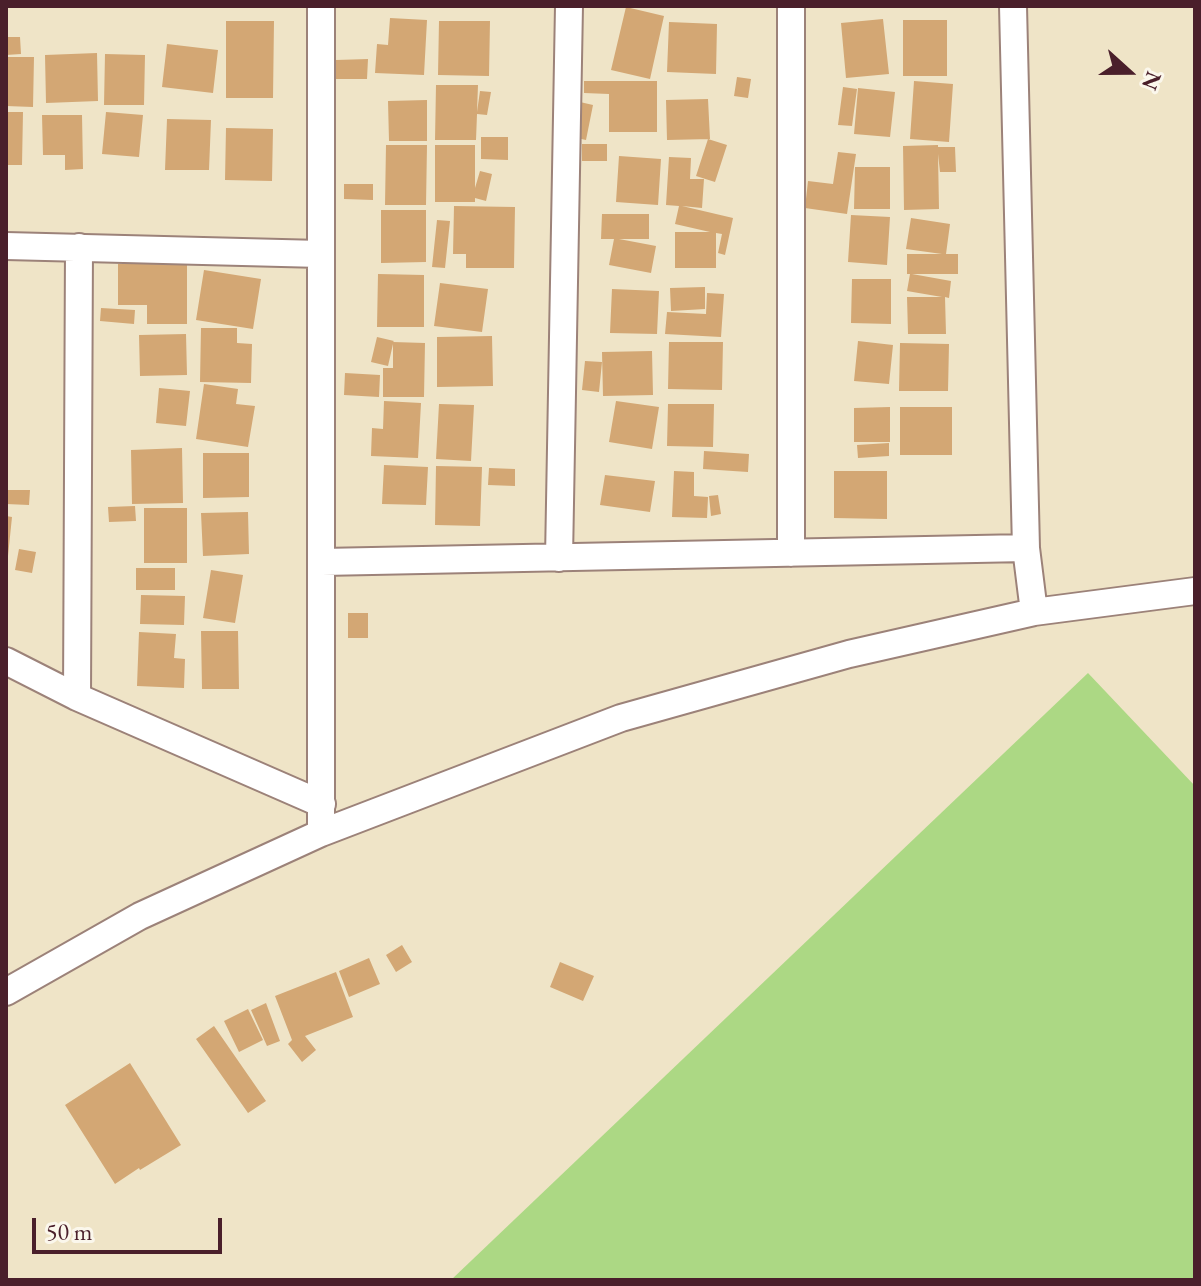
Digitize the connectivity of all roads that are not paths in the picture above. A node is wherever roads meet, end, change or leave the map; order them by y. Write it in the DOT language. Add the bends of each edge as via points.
graph roads {
  1 [pos="321,6"];
  2 [pos="569,6"];
  3 [pos="791,6"];
  4 [pos="1013,6"];
  5 [pos="6,246"];
  6 [pos="79,247"];
  7 [pos="321,254"];
  8 [pos="1026,548"];
  9 [pos="791,553"];
  10 [pos="559,558"];
  11 [pos="322,562"];
  12 [pos="1195,591"];
  13 [pos="1034,612"];
  14 [pos="6,661"];
  15 [pos="77,697"];
  16 [pos="322,804"];
  17 [pos="321,833"];
  18 [pos="6,992"];
  1 -- 7 [label="street"];
  2 -- 10 [label="street"];
  3 -- 9 [label="street"];
  4 -- 8 [label="street"];
  5 -- 6 [label="street"];
  6 -- 7 [label="street"];
  6 -- 15 [label="street"];
  7 -- 11 [label="street"];
  8 -- 9 [label="street"];
  8 -- 13 [label="street"];
  9 -- 10 [label="street"];
  10 -- 11 [label="street"];
  11 -- 16 [label="street"];
  12 -- 13 [label="street"];
  13 -- 17 [label="street" via="849,654 621,718"];
  14 -- 15 [label="street"];
  15 -- 16 [label="street"];
  16 -- 17 [label="street"];
  17 -- 18 [label="street" via="140,916"];
}
